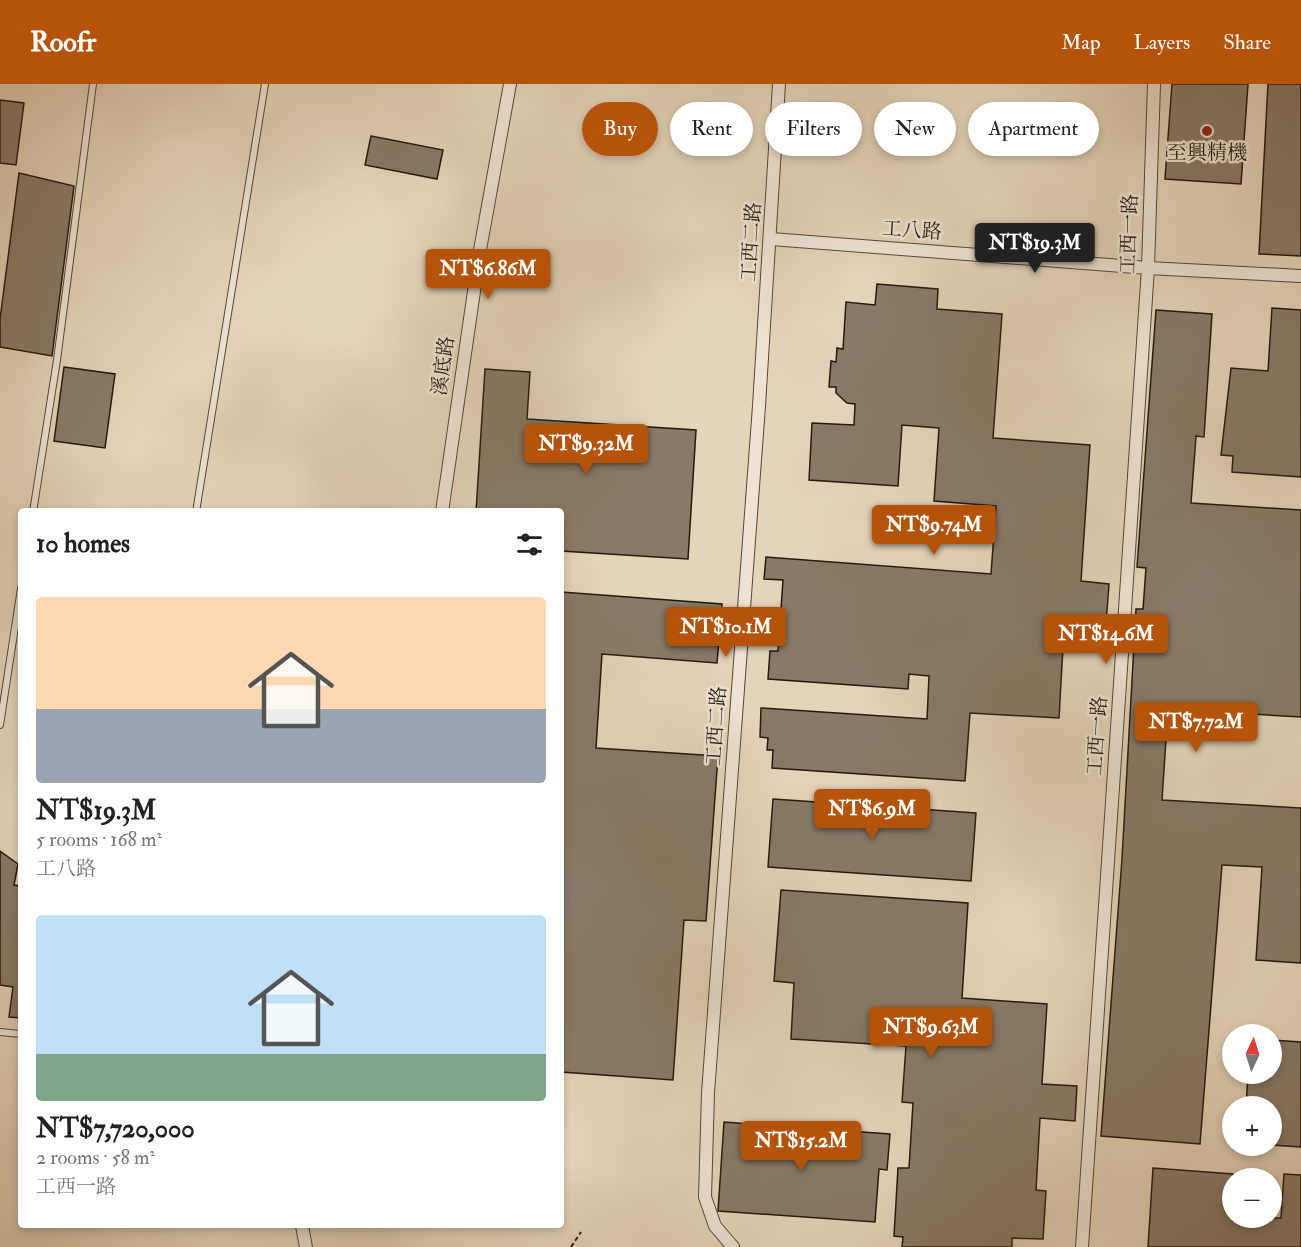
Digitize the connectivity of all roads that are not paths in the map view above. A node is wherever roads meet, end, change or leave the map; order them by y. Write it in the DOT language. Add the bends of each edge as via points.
graph roads {
  1 [pos="93,84"];
  2 [pos="265,84"];
  3 [pos="510,84"];
  4 [pos="779,84"];
  5 [pos="1154,84"];
  6 [pos="771,239"];
  7 [pos="1148,268"];
  8 [pos="1301,276"];
  9 [pos="34,508"];
  10 [pos="197,508"];
  11 [pos="443,508"];
  12 [pos="18,608"];
  13 [pos="0,725"];
  14 [pos="0,1032"];
  15 [pos="18,1034"];
  16 [pos="302,1228"];
  17 [pos="306,1247"];
  18 [pos="733,1247"];
  19 [pos="1082,1247"];
  1 -- 9 [label="lane"];
  2 -- 10 [label="lane"];
  3 -- 11 [label="street, 溪底路" via="480,250"];
  4 -- 6 [label="street, 工西二路"];
  5 -- 7 [label="street, 工西一路"];
  6 -- 7 [label="street, 工八路"];
  6 -- 18 [label="street, 工西二路" via="708,1093 705,1197 715,1226"];
  7 -- 8 [label="street, 工八路"];
  7 -- 19 [label="street, 工西一路"];
  12 -- 13 [label="lane"];
  14 -- 15 [label="lane"];
  16 -- 17 [label="street"];
}
